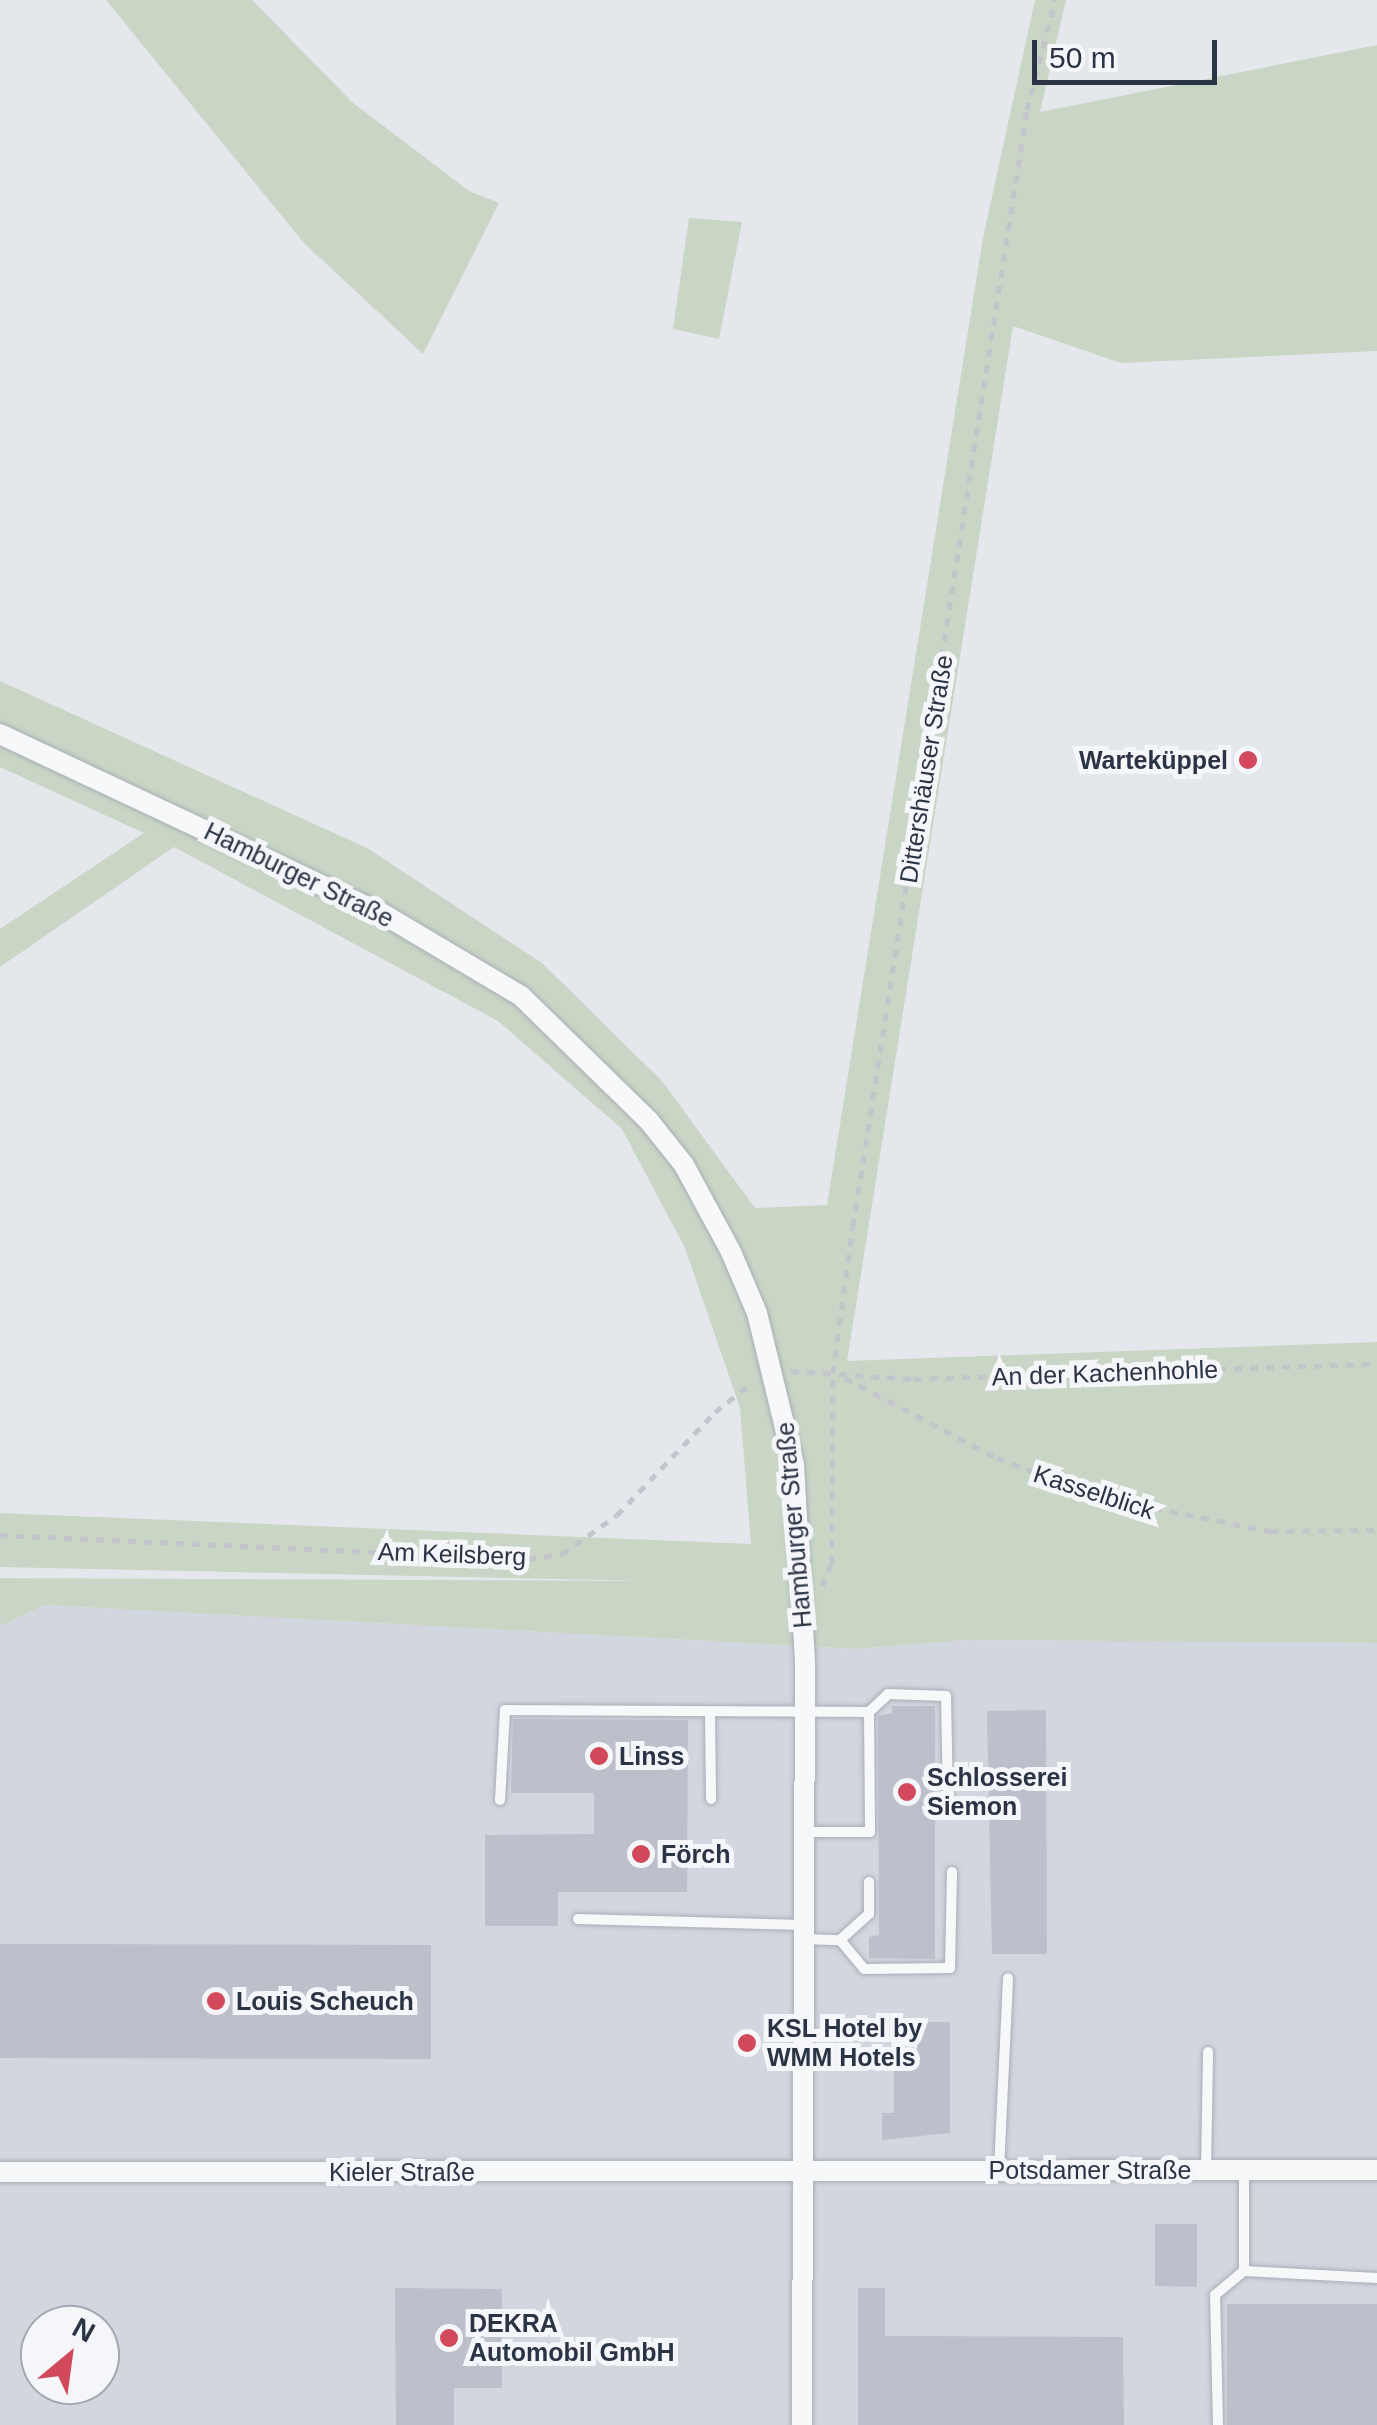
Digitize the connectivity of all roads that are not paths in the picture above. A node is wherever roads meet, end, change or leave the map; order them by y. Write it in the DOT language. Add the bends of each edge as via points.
graph roads {
  1 [pos="0,734"];
  2 [pos="805,1710"];
  3 [pos="710,1712"];
  4 [pos="869,1712"];
  5 [pos="500,1800"];
  6 [pos="710,1800"];
  7 [pos="948,1801"];
  8 [pos="804,1832"];
  9 [pos="952,1872"];
  10 [pos="869,1882"];
  11 [pos="578,1919"];
  12 [pos="804,1932"];
  13 [pos="840,1940"];
  14 [pos="1008,1978"];
  15 [pos="1208,2052"];
  16 [pos="999,2170"];
  17 [pos="1206,2170"];
  18 [pos="1244,2170"];
  19 [pos="1377,2170"];
  20 [pos="804,2171"];
  21 [pos="0,2172"];
  22 [pos="1244,2272"];
  23 [pos="1377,2278"];
  24 [pos="802,2425"];
  25 [pos="1218,2425"];
  1 -- 2 [label="street, Hamburger Straße" via="383,914 521,996 611,1078 684,1165 744,1282 775,1373 794,1465"];
  2 -- 3 [label="lane"];
  2 -- 4 [label="lane"];
  2 -- 8 [label="street, Hamburger Straße"];
  3 -- 5 [label="lane" via="504,1710"];
  3 -- 6 [label="lane"];
  4 -- 7 [label="lane" via="888,1694 946,1696"];
  4 -- 8 [label="lane" via="870,1832"];
  8 -- 12 [label="street, Hamburger Straße"];
  9 -- 13 [label="lane" via="950,1968 864,1969"];
  10 -- 13 [label="lane" via="869,1914"];
  11 -- 12 [label="lane"];
  12 -- 13 [label="lane"];
  12 -- 20 [label="street, Hamburger Straße"];
  14 -- 16 [label="lane"];
  15 -- 17 [label="lane"];
  16 -- 17 [label="street, Potsdamer Straße"];
  16 -- 20 [label="street, Potsdamer Straße"];
  17 -- 18 [label="street, Potsdamer Straße"];
  18 -- 19 [label="street, Potsdamer Straße"];
  18 -- 22 [label="lane"];
  20 -- 21 [label="street, Kieler Straße"];
  20 -- 24 [label="street, Hamburger Straße"];
  22 -- 23 [label="lane"];
  22 -- 25 [label="lane" via="1215,2295"];
}
